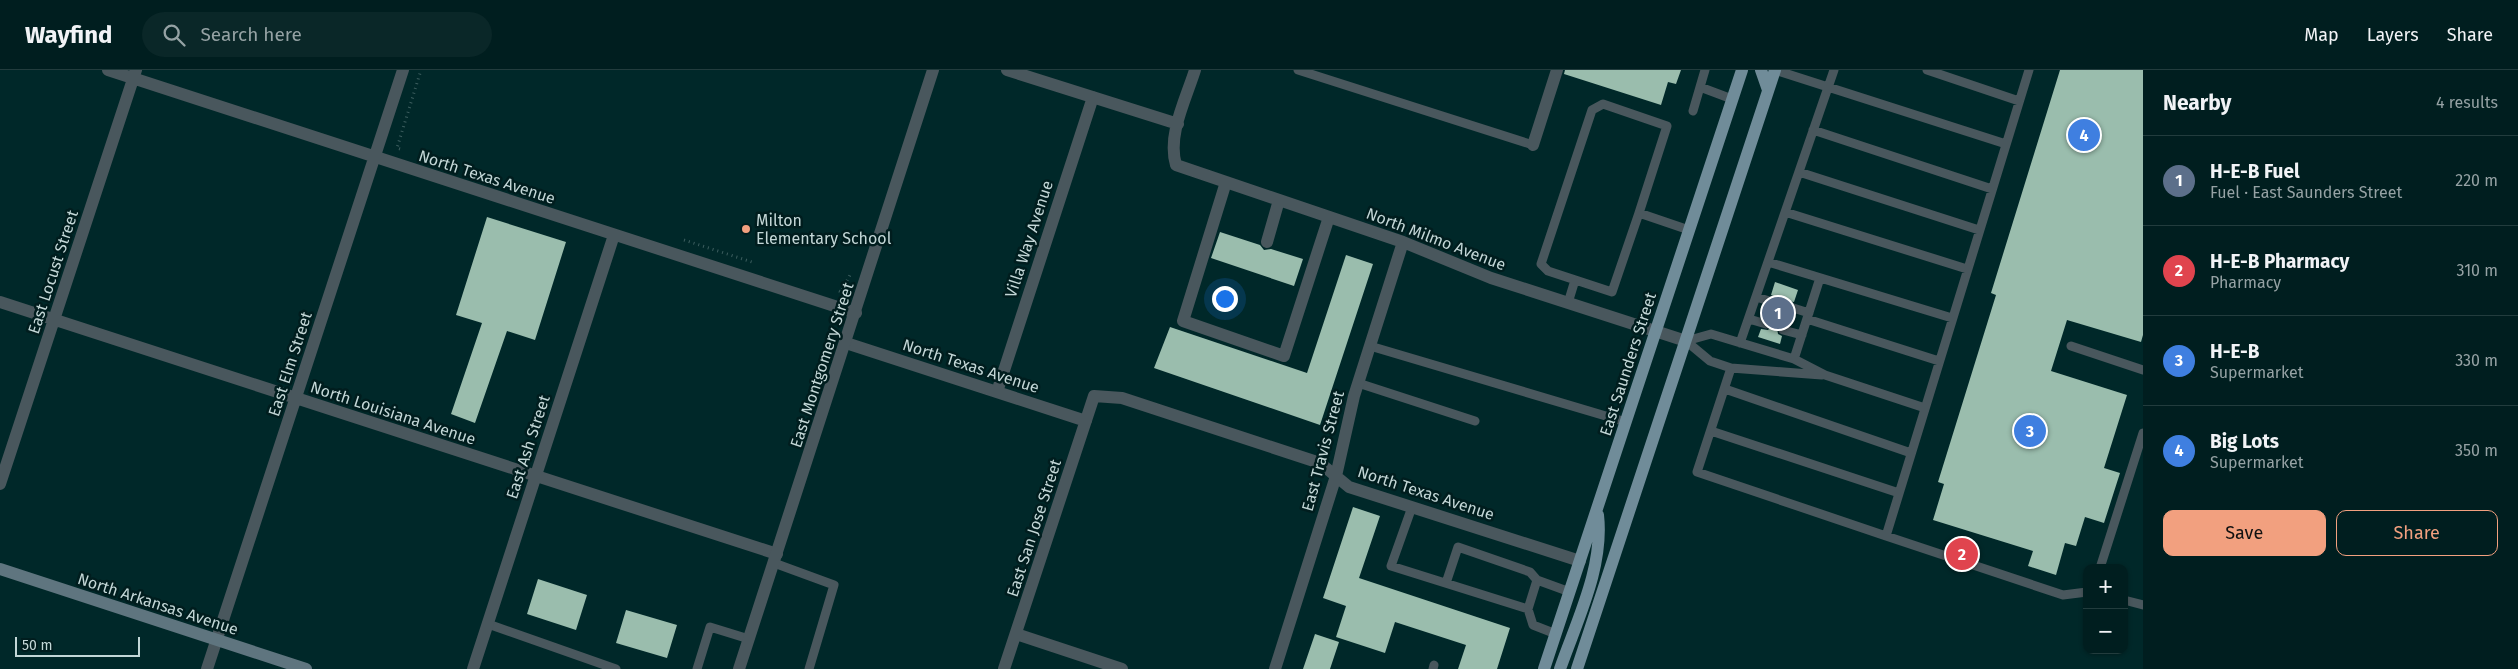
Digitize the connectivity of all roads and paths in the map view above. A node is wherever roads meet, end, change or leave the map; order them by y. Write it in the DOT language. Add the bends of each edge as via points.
graph roads {
  1 [pos="108,70"];
  2 [pos="403,70"];
  3 [pos="421,70"];
  4 [pos="933,70"];
  5 [pos="1007,70"];
  6 [pos="1195,70"];
  7 [pos="1298,70"];
  8 [pos="1557,70"];
  9 [pos="1705,70"];
  10 [pos="1742,70"];
  11 [pos="1760,70"];
  12 [pos="1775,70"];
  13 [pos="1834,70"];
  14 [pos="1927,70"];
  15 [pos="2029,70"];
  16 [pos="1312,72"];
  17 [pos="135,74"];
  18 [pos="1829,86"];
  19 [pos="1700,87"];
  20 [pos="1768,90"];
  21 [pos="1093,97"];
  22 [pos="1732,99"];
  23 [pos="2019,101"];
  24 [pos="1692,111"];
  25 [pos="1178,124"];
  26 [pos="1813,130"];
  27 [pos="2006,144"];
  28 [pos="1533,145"];
  29 [pos="407,151"];
  30 [pos="374,157"];
  31 [pos="1799,172"];
  32 [pos="1226,182"];
  33 [pos="1992,189"];
  34 [pos="1279,200"];
  35 [pos="1785,212"];
  36 [pos="1638,213"];
  37 [pos="1329,217"];
  38 [pos="1689,230"];
  39 [pos="1979,230"];
  40 [pos="614,236"];
  41 [pos="682,240"];
  42 [pos="1267,242"];
  43 [pos="1403,242"];
  44 [pos="1768,262"];
  45 [pos="764,266"];
  46 [pos="1968,269"];
  47 [pos="852,273"];
  48 [pos="1820,278"];
  49 [pos="1575,280"];
  50 [pos="833,289"];
  51 [pos="1756,297"];
  52 [pos="0,302"];
  53 [pos="1773,302"];
  54 [pos="1568,303"];
  55 [pos="1790,307"];
  56 [pos="856,313"];
  57 [pos="1808,316"];
  58 [pos="1952,318"];
  59 [pos="1749,319"];
  60 [pos="54,320"];
  61 [pos="1766,324"];
  62 [pos="1783,330"];
  63 [pos="1656,332"];
  64 [pos="1802,336"];
  65 [pos="1686,341"];
  66 [pos="846,343"];
  67 [pos="1740,343"];
  68 [pos="1370,346"];
  69 [pos="2071,346"];
  70 [pos="1794,359"];
  71 [pos="1939,361"];
  72 [pos="1731,368"];
  73 [pos="2143,370"];
  74 [pos="1825,375"];
  75 [pos="1358,383"];
  76 [pos="1725,389"];
  77 [pos="997,392"];
  78 [pos="1094,396"];
  79 [pos="296,399"];
  80 [pos="1925,408"];
  81 [pos="1086,421"];
  82 [pos="1475,421"];
  83 [pos="1626,422"];
  84 [pos="1711,431"];
  85 [pos="2143,432"];
  86 [pos="1911,453"];
  87 [pos="1336,476"];
  88 [pos="536,477"];
  89 [pos="0,484"];
  90 [pos="1899,493"];
  91 [pos="1412,507"];
  92 [pos="1597,510"];
  93 [pos="1886,536"];
  94 [pos="775,559"];
  95 [pos="1580,561"];
  96 [pos="2101,564"];
  97 [pos="0,569"];
  98 [pos="1537,580"];
  99 [pos="1446,583"];
  100 [pos="1570,592"];
  101 [pos="2083,592"];
  102 [pos="2128,601"];
  103 [pos="2143,605"];
  104 [pos="1528,609"];
  105 [pos="488,624"];
  106 [pos="1016,634"];
  107 [pos="1556,634"];
  108 [pos="749,639"];
  109 [pos="217,640"];
  110 [pos="605,667"];
  111 [pos="207,669"];
  112 [pos="306,669"];
  113 [pos="473,669"];
  114 [pos="616,669"];
  115 [pos="697,669"];
  116 [pos="741,669"];
  117 [pos="809,669"];
  118 [pos="1004,669"];
  119 [pos="1122,669"];
  120 [pos="1275,669"];
  121 [pos="1544,669"];
  122 [pos="1560,669"];
  123 [pos="1577,669"];
  1 -- 17 [label="street, North Texas Avenue"];
  2 -- 30 [label="street, East Elm Street"];
  3 -- 29 [label="path" via="397,148"];
  4 -- 56 [label="street, East Montgomery Street"];
  5 -- 21 [label="street"];
  6 -- 25 [label="street"];
  7 -- 16 [label="lane"];
  8 -- 28 [label="street"];
  9 -- 19 [label="lane"];
  10 -- 22 [label="main road, East Saunders Street"];
  11 -- 20 [label="main road"];
  12 -- 18 [label="lane"];
  12 -- 20 [label="main road"];
  13 -- 18 [label="lane"];
  14 -- 23 [label="lane"];
  15 -- 23 [label="lane"];
  16 -- 28 [label="lane"];
  17 -- 30 [label="street, North Texas Avenue"];
  17 -- 60 [label="street, East Locust Street"];
  18 -- 26 [label="lane"];
  18 -- 27 [label="lane"];
  19 -- 22 [label="lane"];
  19 -- 24 [label="lane"];
  20 -- 65 [label="main road"];
  21 -- 25 [label="street"];
  21 -- 77 [label="street, Villa Way Avenue"];
  22 -- 38 [label="main road, East Saunders Street"];
  23 -- 27 [label="lane"];
  25 -- 32 [label="street, North Milmo Avenue" via="1172,152 1176,165"];
  26 -- 31 [label="lane"];
  26 -- 33 [label="lane"];
  27 -- 33 [label="lane"];
  30 -- 40 [label="street, North Texas Avenue"];
  30 -- 79 [label="street, East Elm Street"];
  31 -- 35 [label="lane"];
  31 -- 39 [label="lane"];
  32 -- 34 [label="street, North Milmo Avenue"];
  32 -- 37 [label="street" via="1183,321 1284,356"];
  33 -- 39 [label="lane"];
  34 -- 37 [label="street, North Milmo Avenue"];
  34 -- 42 [label="street"];
  35 -- 44 [label="lane"];
  35 -- 46 [label="lane"];
  36 -- 38 [label="lane"];
  36 -- 49 [label="lane" via="1612,292"];
  36 -- 49 [label="lane" via="1667,126 1603,104 1592,110 1541,264 1548,271"];
  37 -- 43 [label="street, North Milmo Avenue"];
  38 -- 63 [label="main road, East Saunders Street"];
  39 -- 46 [label="lane"];
  40 -- 56 [label="street, North Texas Avenue"];
  40 -- 88 [label="street, East Ash Street"];
  41 -- 45 [label="path"];
  43 -- 54 [label="street, North Milmo Avenue" via="1491,278"];
  43 -- 68 [label="street, East Travis Street"];
  44 -- 48 [label="lane"];
  44 -- 51 [label="lane"];
  46 -- 58 [label="lane"];
  47 -- 50 [label="path" via="841,292"];
  48 -- 57 [label="lane"];
  48 -- 58 [label="lane"];
  49 -- 54 [label="lane"];
  51 -- 53 [label="lane"];
  51 -- 59 [label="lane"];
  52 -- 60 [label="street, North Louisiana Avenue"];
  54 -- 63 [label="street, North Milmo Avenue"];
  55 -- 57 [label="lane"];
  56 -- 66 [label="street, East Montgomery Street"];
  57 -- 64 [label="lane"];
  57 -- 71 [label="lane"];
  58 -- 71 [label="lane"];
  59 -- 61 [label="lane"];
  59 -- 67 [label="lane"];
  60 -- 79 [label="street, North Louisiana Avenue"];
  60 -- 89 [label="street, East Locust Street"];
  62 -- 64 [label="lane"];
  63 -- 65 [label="street, North Milmo Avenue"];
  63 -- 83 [label="main road, East Saunders Street"];
  64 -- 70 [label="lane"];
  65 -- 67 [label="lane" via="1711,334"];
  65 -- 72 [label="lane" via="1710,361"];
  65 -- 123 [label="main road"];
  66 -- 77 [label="street, North Texas Avenue"];
  66 -- 94 [label="street, East Montgomery Street"];
  67 -- 70 [label="lane"];
  68 -- 75 [label="street, East Travis Street"];
  68 -- 83 [label="lane"];
  69 -- 73 [label="lane"];
  70 -- 74 [label="lane"];
  71 -- 80 [label="lane"];
  72 -- 74 [label="lane"];
  72 -- 76 [label="lane"];
  74 -- 80 [label="lane"];
  75 -- 82 [label="lane"];
  75 -- 87 [label="street, East Travis Street"];
  76 -- 84 [label="lane"];
  76 -- 86 [label="lane"];
  77 -- 81 [label="street, North Texas Avenue"];
  78 -- 81 [label="street, East San Jose Street"];
  78 -- 87 [label="street, North Texas Avenue" via="1122,398 1320,463"];
  79 -- 88 [label="street, North Louisiana Avenue"];
  79 -- 109 [label="street, East Elm Street"];
  80 -- 86 [label="lane"];
  81 -- 106 [label="street, East San Jose Street"];
  83 -- 92 [label="main road, East Saunders Street"];
  84 -- 90 [label="lane"];
  84 -- 93 [label="lane" via="1697,472"];
  85 -- 96 [label="lane"];
  86 -- 90 [label="lane"];
  87 -- 91 [label="street, North Texas Avenue" via="1349,487"];
  87 -- 120 [label="street, East Travis Street"];
  88 -- 94 [label="street, North Louisiana Avenue"];
  88 -- 105 [label="street, East Ash Street"];
  90 -- 93 [label="lane"];
  91 -- 95 [label="street, North Texas Avenue"];
  91 -- 99 [label="lane" via="1392,566"];
  92 -- 95 [label="main road, East Saunders Street"];
  92 -- 122 [label="main road" via="1600,537 1593,572"];
  93 -- 101 [label="lane" via="2063,595"];
  94 -- 108 [label="street, East Montgomery Street"];
  94 -- 117 [label="lane" via="834,585"];
  95 -- 100 [label="main road, East Saunders Street"];
  97 -- 109 [label="main road, North Arkansas Avenue"];
  98 -- 99 [label="lane" via="1530,572 1458,546"];
  98 -- 100 [label="lane"];
  98 -- 104 [label="lane"];
  99 -- 104 [label="lane"];
  100 -- 107 [label="main road, East Saunders Street"];
  102 -- 103 [label="lane"];
  104 -- 107 [label="lane" via="1533,625"];
  105 -- 110 [label="lane"];
  105 -- 113 [label="street, East Ash Street"];
  106 -- 118 [label="street, East San Jose Street"];
  106 -- 119 [label="street"];
  107 -- 121 [label="main road, East Saunders Street"];
  108 -- 115 [label="lane" via="710,627"];
  108 -- 116 [label="street, East Montgomery Street"];
  109 -- 111 [label="street, East Elm Street"];
  109 -- 112 [label="main road, North Arkansas Avenue"];
  110 -- 114 [label="lane"];
}
